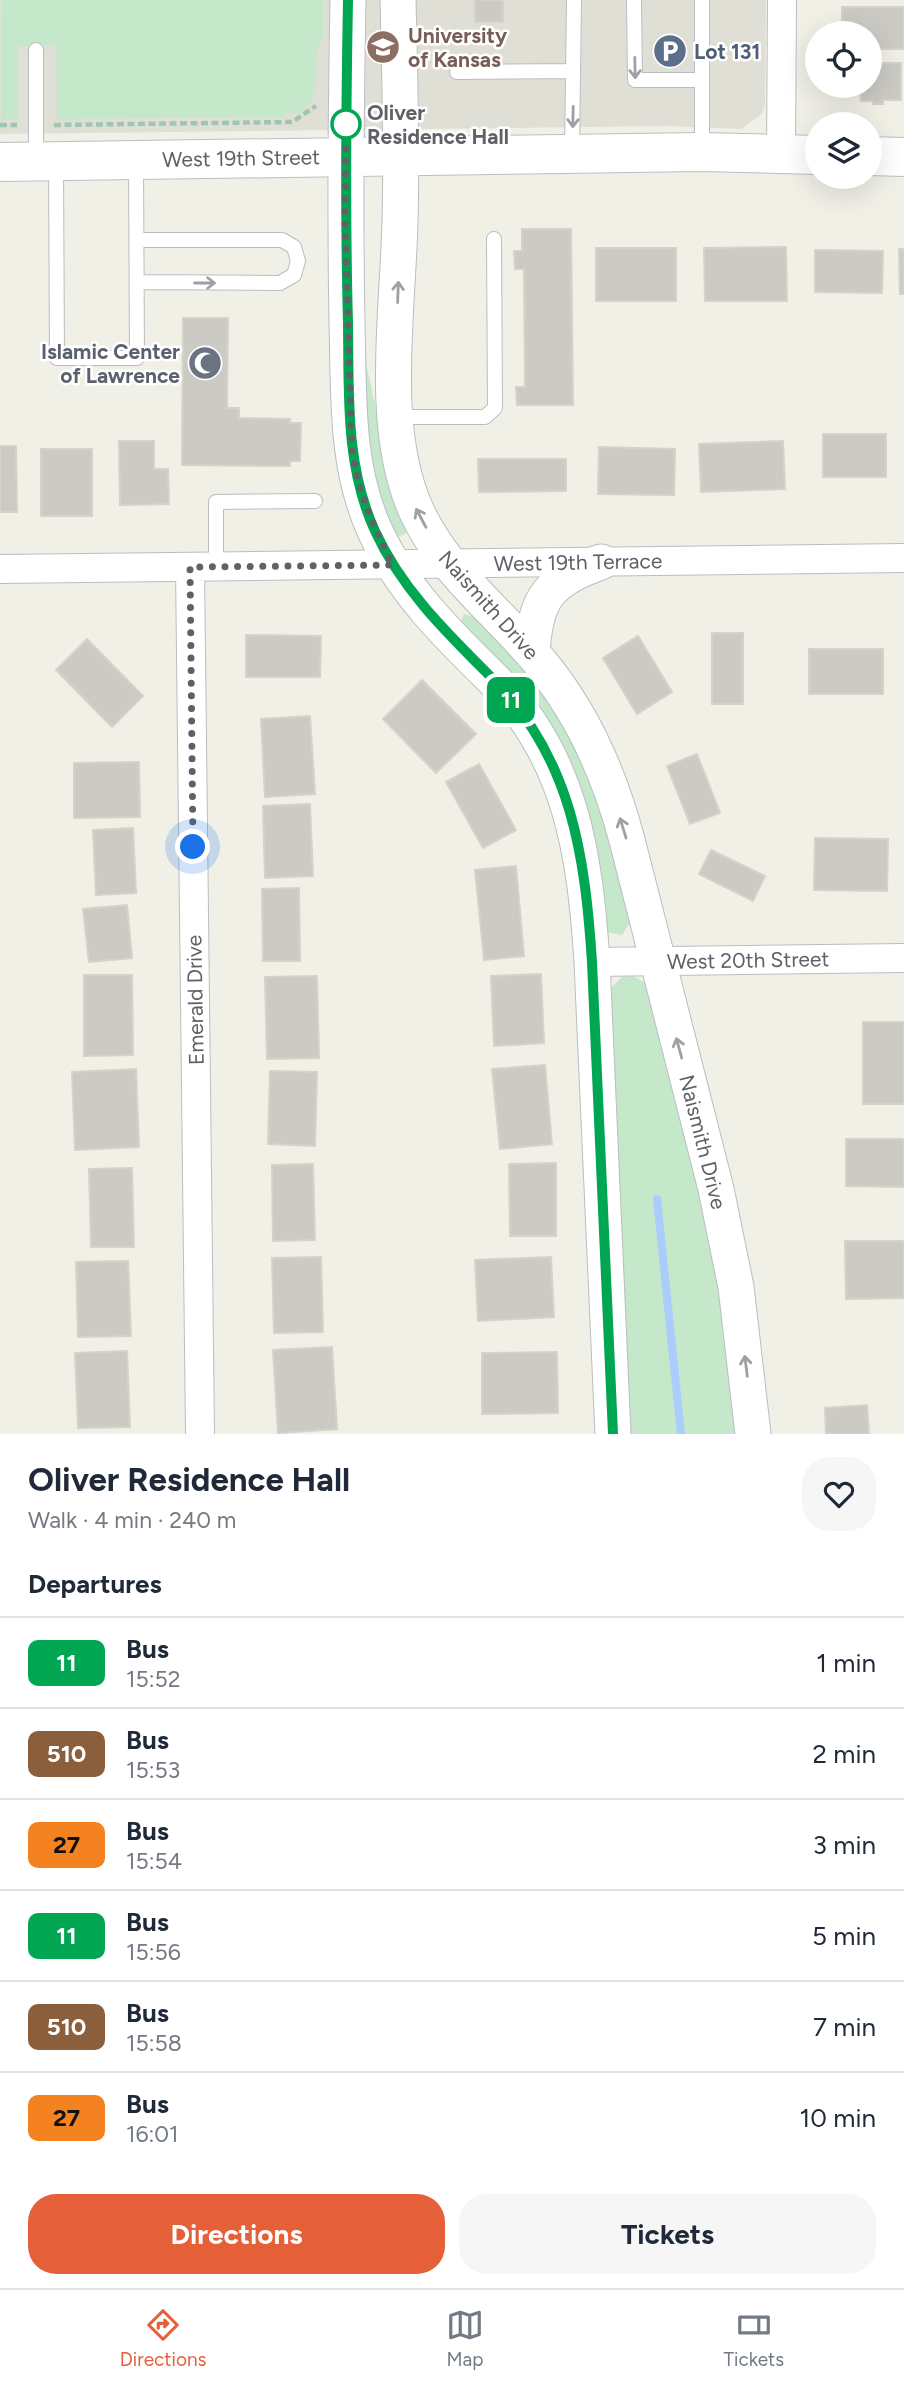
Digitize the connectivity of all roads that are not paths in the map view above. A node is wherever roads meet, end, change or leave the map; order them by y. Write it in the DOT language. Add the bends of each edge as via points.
graph roads {
  1 [pos="348,0"];
  2 [pos="398,0"];
  3 [pos="574,0"];
  4 [pos="634,0"];
  5 [pos="702,0"];
  6 [pos="782,0"];
  7 [pos="36,50"];
  8 [pos="573,71"];
  9 [pos="457,72"];
  10 [pos="702,80"];
  11 [pos="32,152"];
  12 [pos="702,152"];
  13 [pos="572,154"];
  14 [pos="799,154"];
  15 [pos="401,156"];
  16 [pos="882,156"];
  17 [pos="345,157"];
  18 [pos="904,157"];
  19 [pos="136,160"];
  20 [pos="494,239"];
  21 [pos="136,240"];
  22 [pos="137,282"];
  23 [pos="396,417"];
  24 [pos="315,501"];
  25 [pos="904,558"];
  26 [pos="601,562"];
  27 [pos="448,564"];
  28 [pos="393,565"];
  29 [pos="203,567"];
  30 [pos="0,569"];
  31 [pos="532,653"];
  32 [pos="904,958"];
  33 [pos="657,961"];
  34 [pos="592,962"];
  35 [pos="200,1434"];
  36 [pos="613,1434"];
  37 [pos="753,1434"];
  1 -- 17 [label="street"];
  2 -- 15 [label="street, Naismith Drive"];
  3 -- 8 [label="lane"];
  4 -- 10 [label="lane, one-way" via="635,80"];
  5 -- 10 [label="lane"];
  6 -- 14 [label="street"];
  7 -- 11 [label="lane"];
  8 -- 9 [label="lane"];
  8 -- 13 [label="lane, one-way"];
  10 -- 12 [label="lane"];
  11 -- 19 [label="main road, West 19th Street"];
  11 -- 22 [label="lane" via="57,358 137,358"];
  12 -- 13 [label="main road, West 19th Street"];
  12 -- 14 [label="main road, West 19th Street"];
  13 -- 15 [label="main road, West 19th Street"];
  15 -- 17 [label="main road, West 19th Street"];
  23 -- 15 [label="street, Naismith Drive, one-way"];
  16 -- 18 [label="main road"];
  17 -- 19 [label="main road, West 19th Street"];
  17 -- 28 [label="street" via="352,450 368,513"];
  19 -- 21 [label="lane"];
  20 -- 23 [label="lane" via="495,408 485,417"];
  21 -- 22 [label="lane"];
  22 -- 21 [label="lane, one-way" via="281,283 293,275 298,261 294,247 282,240"];
  27 -- 23 [label="street, Naismith Drive, one-way" via="416,510 402,472"];
  24 -- 29 [label="lane" via="216,502"];
  25 -- 26 [label="street, West 19th Terrace"];
  26 -- 27 [label="street, West 19th Terrace"];
  26 -- 31 [label="street" via="556,582 537,609"];
  27 -- 28 [label="street, West 19th Terrace"];
  27 -- 31 [label="street, Naismith Drive"];
  28 -- 29 [label="street, West 19th Terrace"];
  28 -- 34 [label="street" via="424,609 516,706 552,763 576,829 587,884"];
  29 -- 30 [label="street, West 19th Terrace"];
  29 -- 35 [label="street, Emerald Drive"];
  33 -- 31 [label="street, Naismith Drive, one-way" via="610,786 565,697"];
  32 -- 33 [label="street, West 20th Street"];
  33 -- 34 [label="street, West 20th Street"];
  37 -- 33 [label="street, Naismith Drive, one-way" via="736,1287 716,1189"];
  34 -- 36 [label="street"];
}
